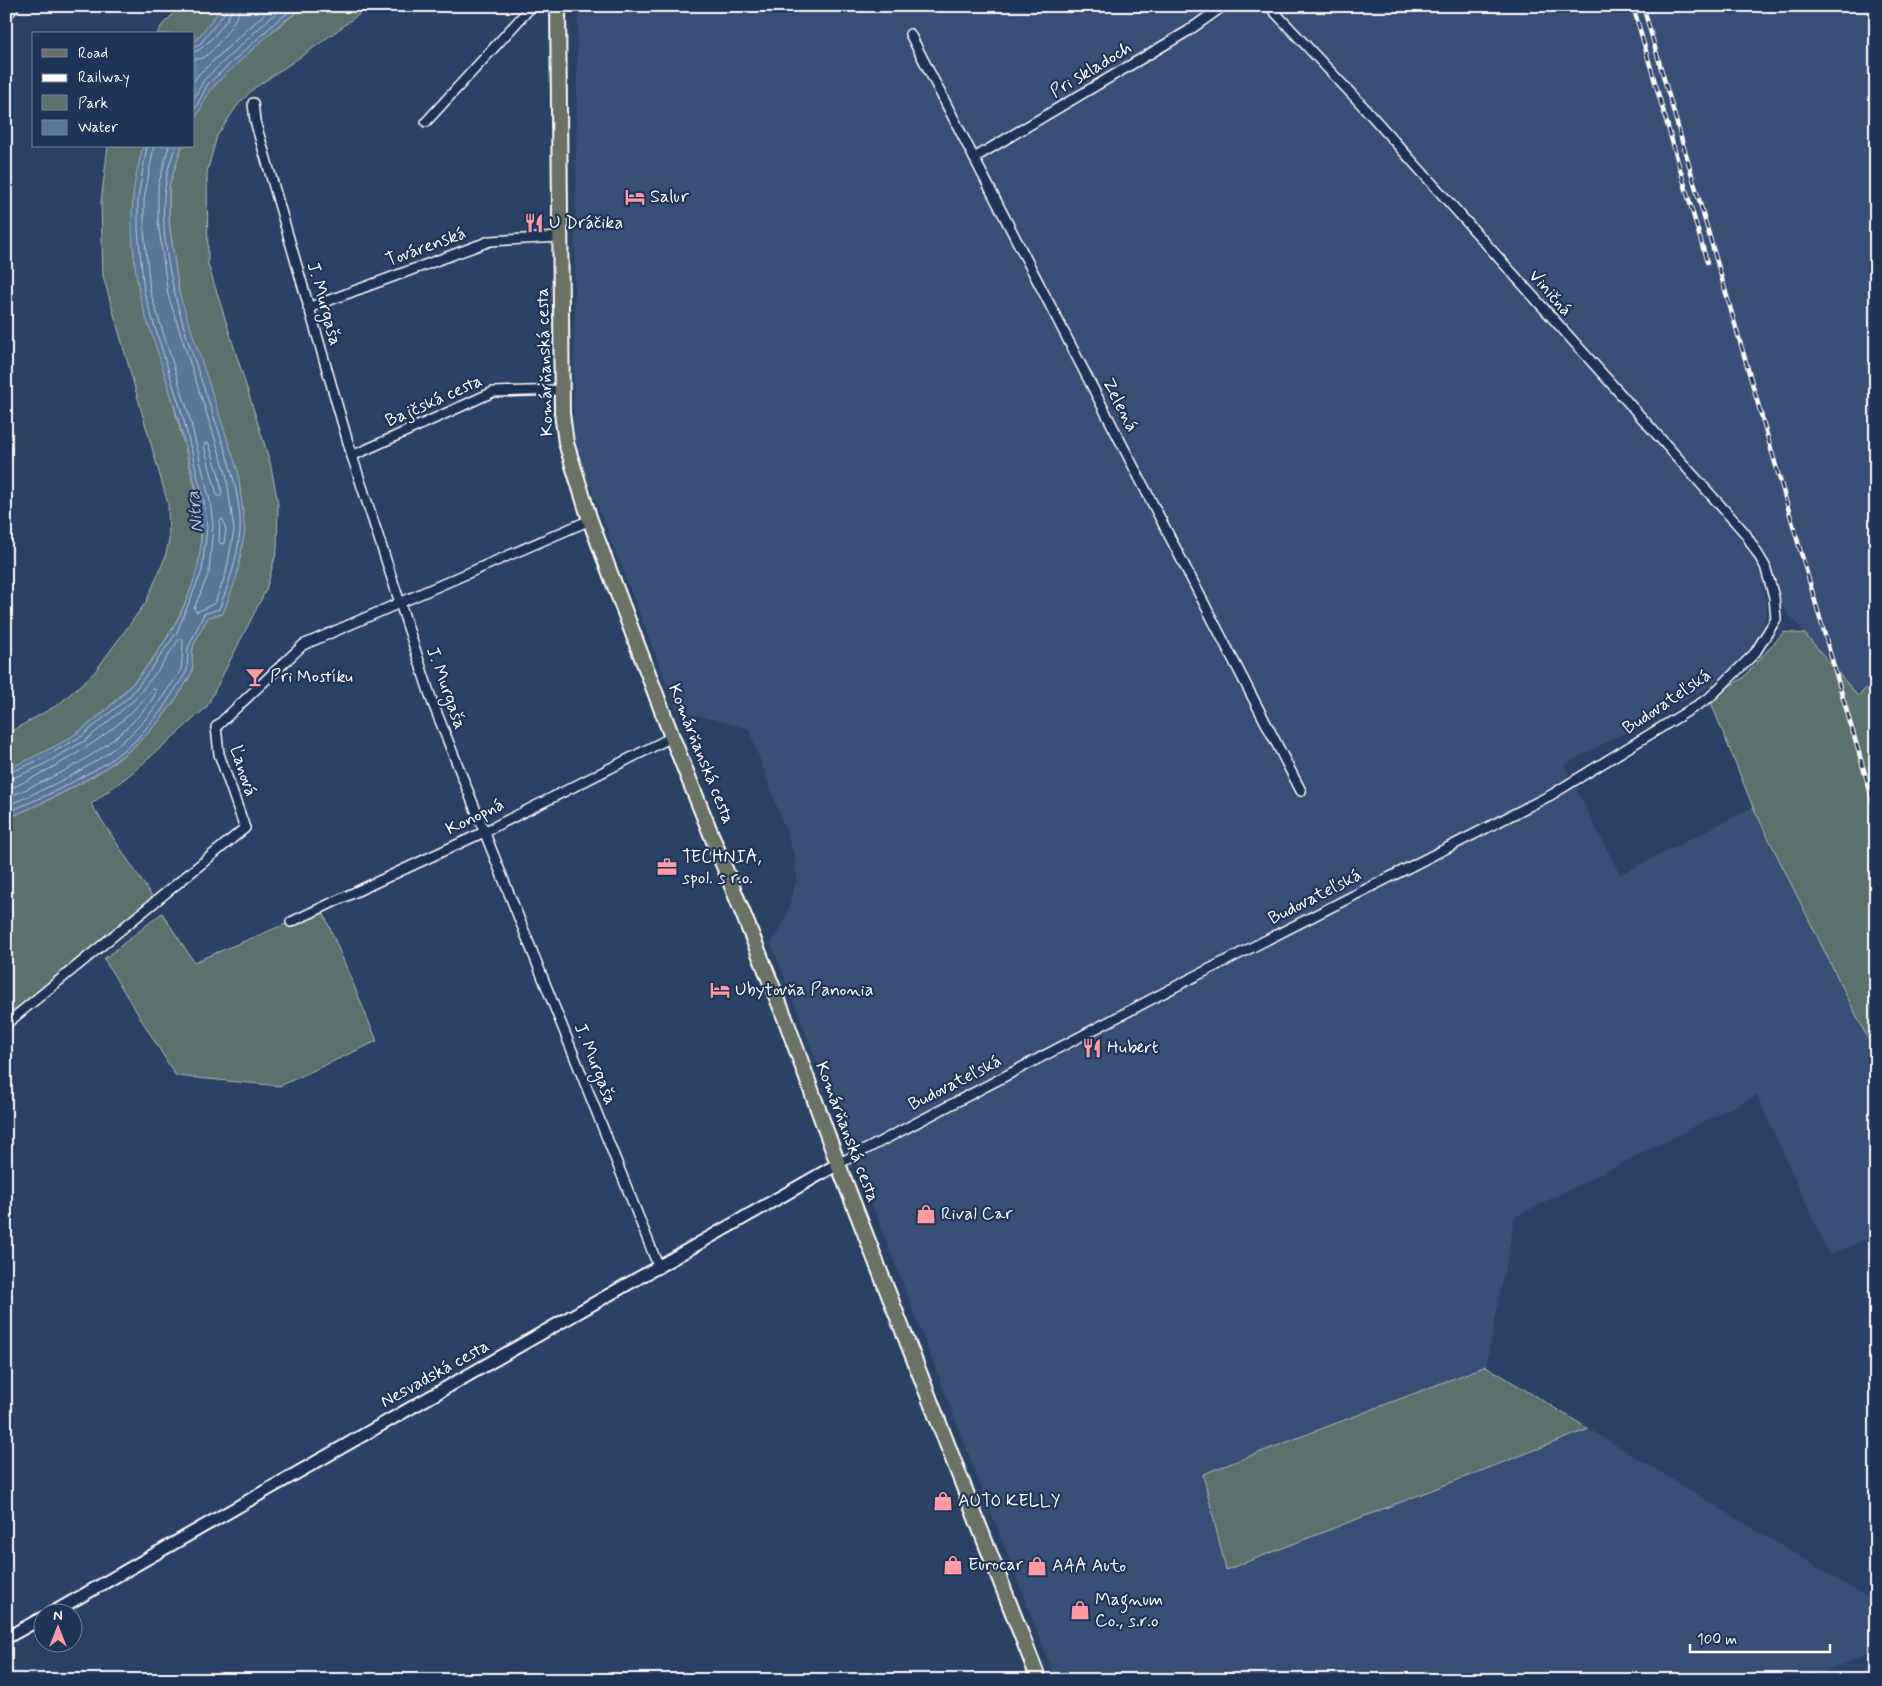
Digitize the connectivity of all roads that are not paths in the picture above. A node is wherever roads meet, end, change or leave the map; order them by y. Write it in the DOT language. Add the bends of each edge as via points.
graph roads {
  1 [pos="15,6"];
  2 [pos="532,6"];
  3 [pos="558,6"];
  4 [pos="1223,6"];
  5 [pos="1269,6"];
  6 [pos="6,16"];
  7 [pos="910,34"];
  8 [pos="253,103"];
  9 [pos="426,122"];
  10 [pos="974,158"];
  11 [pos="560,237"];
  12 [pos="308,308"];
  13 [pos="562,390"];
  14 [pos="352,456"];
  15 [pos="590,520"];
  16 [pos="399,605"];
  17 [pos="1776,618"];
  18 [pos="672,737"];
  19 [pos="1301,791"];
  20 [pos="484,832"];
  21 [pos="291,922"];
  22 [pos="6,1024"];
  23 [pos="838,1164"];
  24 [pos="659,1268"];
  25 [pos="68,1604"];
  26 [pos="32,1624"];
  27 [pos="6,1638"];
  28 [pos="1039,1680"];
  1 -- 6 [label="street"];
  2 -- 9 [label="street"];
  3 -- 11 [label="main road, Komárňanská cesta"];
  4 -- 10 [label="street, Pri skladoch" via="1188,31"];
  5 -- 17 [label="street, Viničná" via="1361,104 1745,533 1765,566"];
  7 -- 10 [label="street, Zelená"];
  8 -- 12 [label="street, J. Murgaša" via="255,121"];
  10 -- 19 [label="street, Zelená"];
  11 -- 12 [label="street, Továrenská" via="490,241"];
  11 -- 13 [label="main road, Komárňanská cesta"];
  12 -- 14 [label="street, J. Murgaša"];
  13 -- 14 [label="street, Bajčská cesta" via="493,392"];
  13 -- 15 [label="main road, Komárňanská cesta" via="566,444"];
  14 -- 16 [label="street, J. Murgaša"];
  15 -- 16 [label="street, Ľanová"];
  15 -- 18 [label="main road, Komárňanská cesta"];
  16 -- 20 [label="street, J. Murgaša" via="432,701"];
  16 -- 22 [label="street, Ľanová" via="303,645 216,727 218,754 245,828"];
  17 -- 23 [label="street, Budovateľská" via="1755,653 1709,698 1551,795 1188,980"];
  18 -- 20 [label="street, Konopná"];
  18 -- 23 [label="main road, Komárňanská cesta" via="785,1018"];
  20 -- 21 [label="street, Konopná"];
  20 -- 24 [label="street, J. Murgaša"];
  23 -- 24 [label="street, Nesvadská cesta"];
  23 -- 28 [label="main road, Komárňanská cesta"];
  24 -- 25 [label="street, Nesvadská cesta"];
  26 -- 27 [label="street"];
}
